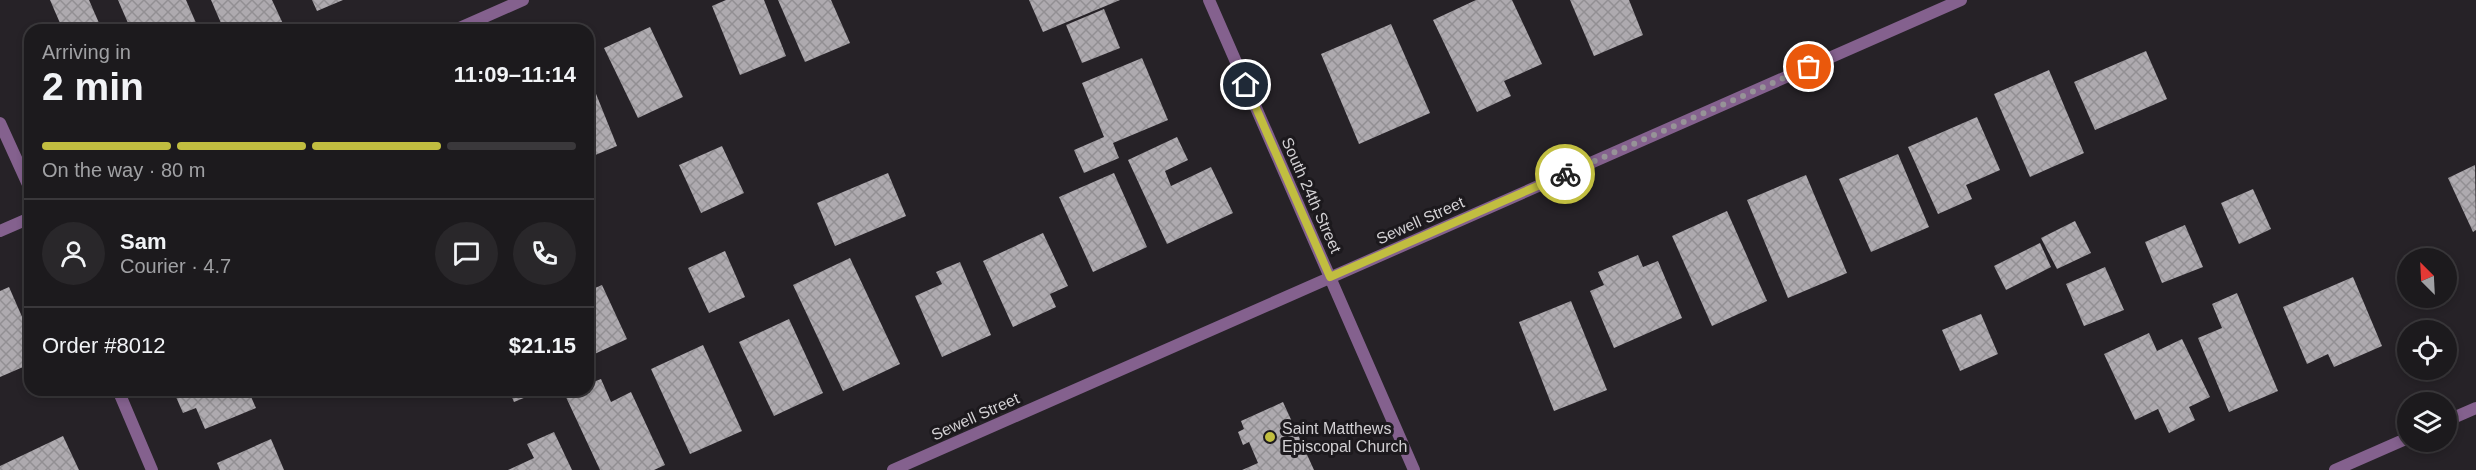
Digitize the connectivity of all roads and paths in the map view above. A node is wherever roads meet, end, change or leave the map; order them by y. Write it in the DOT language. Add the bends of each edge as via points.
graph roads {
  1 [pos="523,0"];
  2 [pos="1209,0"];
  3 [pos="1961,0"];
  4 [pos="469,24"];
  5 [pos="0,123"];
  6 [pos="24,176"];
  7 [pos="24,221"];
  8 [pos="0,231"];
  9 [pos="1330,277"];
  10 [pos="121,396"];
  11 [pos="2476,408"];
  12 [pos="2457,416"];
  13 [pos="2397,443"];
  14 [pos="152,470"];
  15 [pos="893,470"];
  16 [pos="1414,470"];
  17 [pos="2335,470"];
  1 -- 4 [label="street"];
  2 -- 9 [label="street, South 24th Street"];
  3 -- 9 [label="street, Sewell Street"];
  5 -- 6 [label="street"];
  7 -- 8 [label="street"];
  9 -- 15 [label="street, Sewell Street"];
  9 -- 16 [label="street, South 24th Street"];
  10 -- 14 [label="street"];
  11 -- 12 [label="street"];
  13 -- 17 [label="street"];
}
